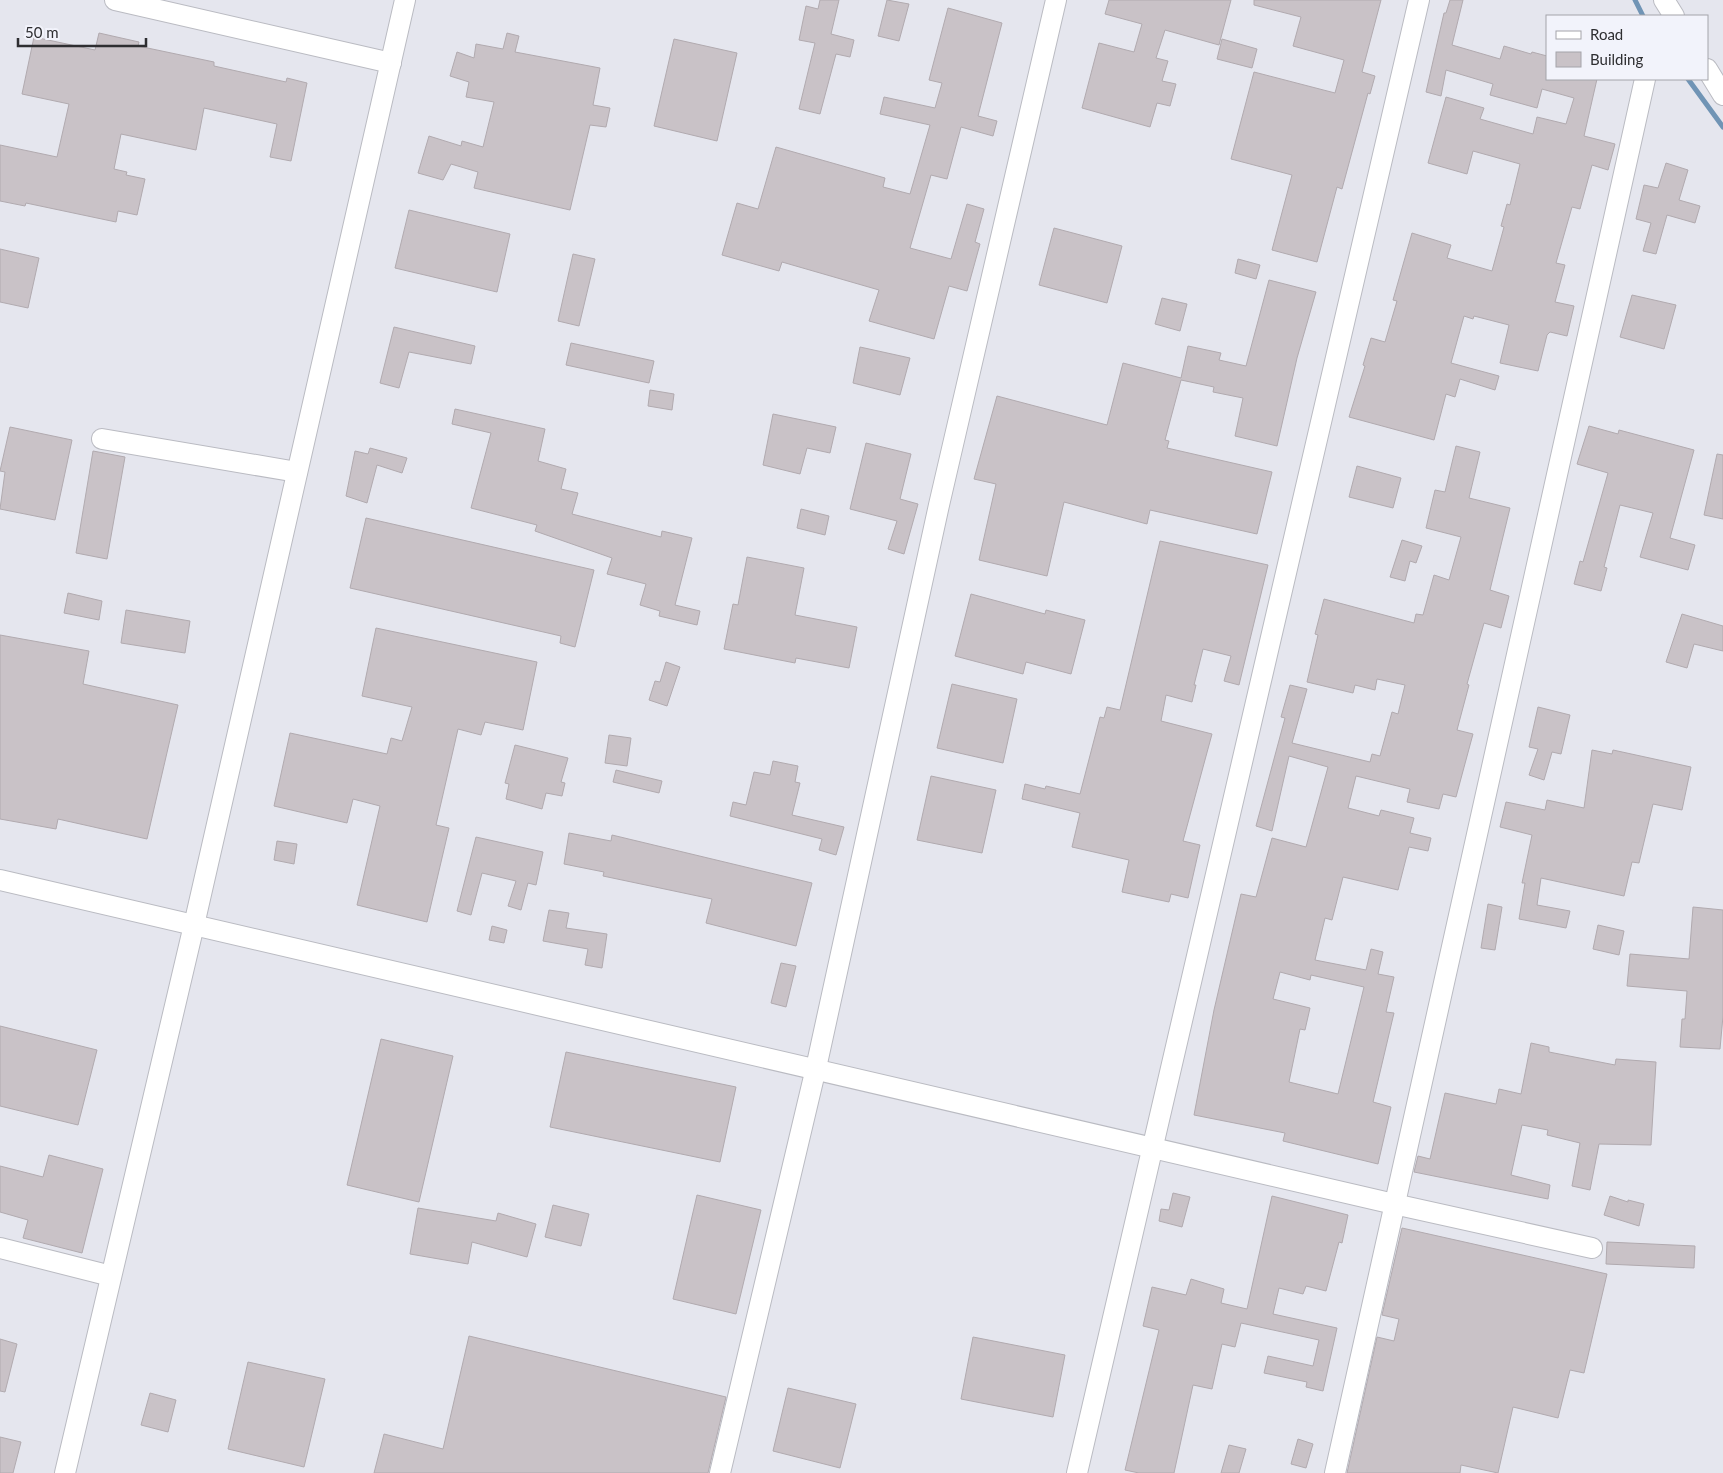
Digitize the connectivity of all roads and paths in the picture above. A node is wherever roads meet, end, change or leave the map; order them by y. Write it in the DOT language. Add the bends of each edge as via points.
graph roads {
  1 [pos="115,0"];
  2 [pos="405,0"];
  3 [pos="1056,0"];
  4 [pos="1419,0"];
  5 [pos="1664,0"];
  6 [pos="1673,15"];
  7 [pos="390,63"];
  8 [pos="1708,71"];
  9 [pos="1645,80"];
  10 [pos="1723,95"];
  11 [pos="102,439"];
  12 [pos="297,472"];
  13 [pos="0,880"];
  14 [pos="194,925"];
  15 [pos="816,1068"];
  16 [pos="1152,1147"];
  17 [pos="1394,1204"];
  18 [pos="0,1248"];
  19 [pos="1592,1248"];
  20 [pos="111,1276"];
  21 [pos="65,1473"];
  22 [pos="720,1473"];
  23 [pos="1077,1473"];
  24 [pos="1336,1473"];
  1 -- 7 [label="street"];
  2 -- 7 [label="street"];
  3 -- 15 [label="street" via="939,505"];
  4 -- 16 [label="street"];
  5 -- 6 [label="street"];
  7 -- 12 [label="street"];
  8 -- 10 [label="street"];
  9 -- 17 [label="street"];
  11 -- 12 [label="street"];
  12 -- 14 [label="street"];
  13 -- 14 [label="street"];
  14 -- 15 [label="street"];
  14 -- 20 [label="street"];
  15 -- 16 [label="street"];
  15 -- 22 [label="street"];
  16 -- 17 [label="street"];
  16 -- 23 [label="street"];
  17 -- 19 [label="street"];
  17 -- 24 [label="street"];
  18 -- 20 [label="street"];
  20 -- 21 [label="street"];
}
